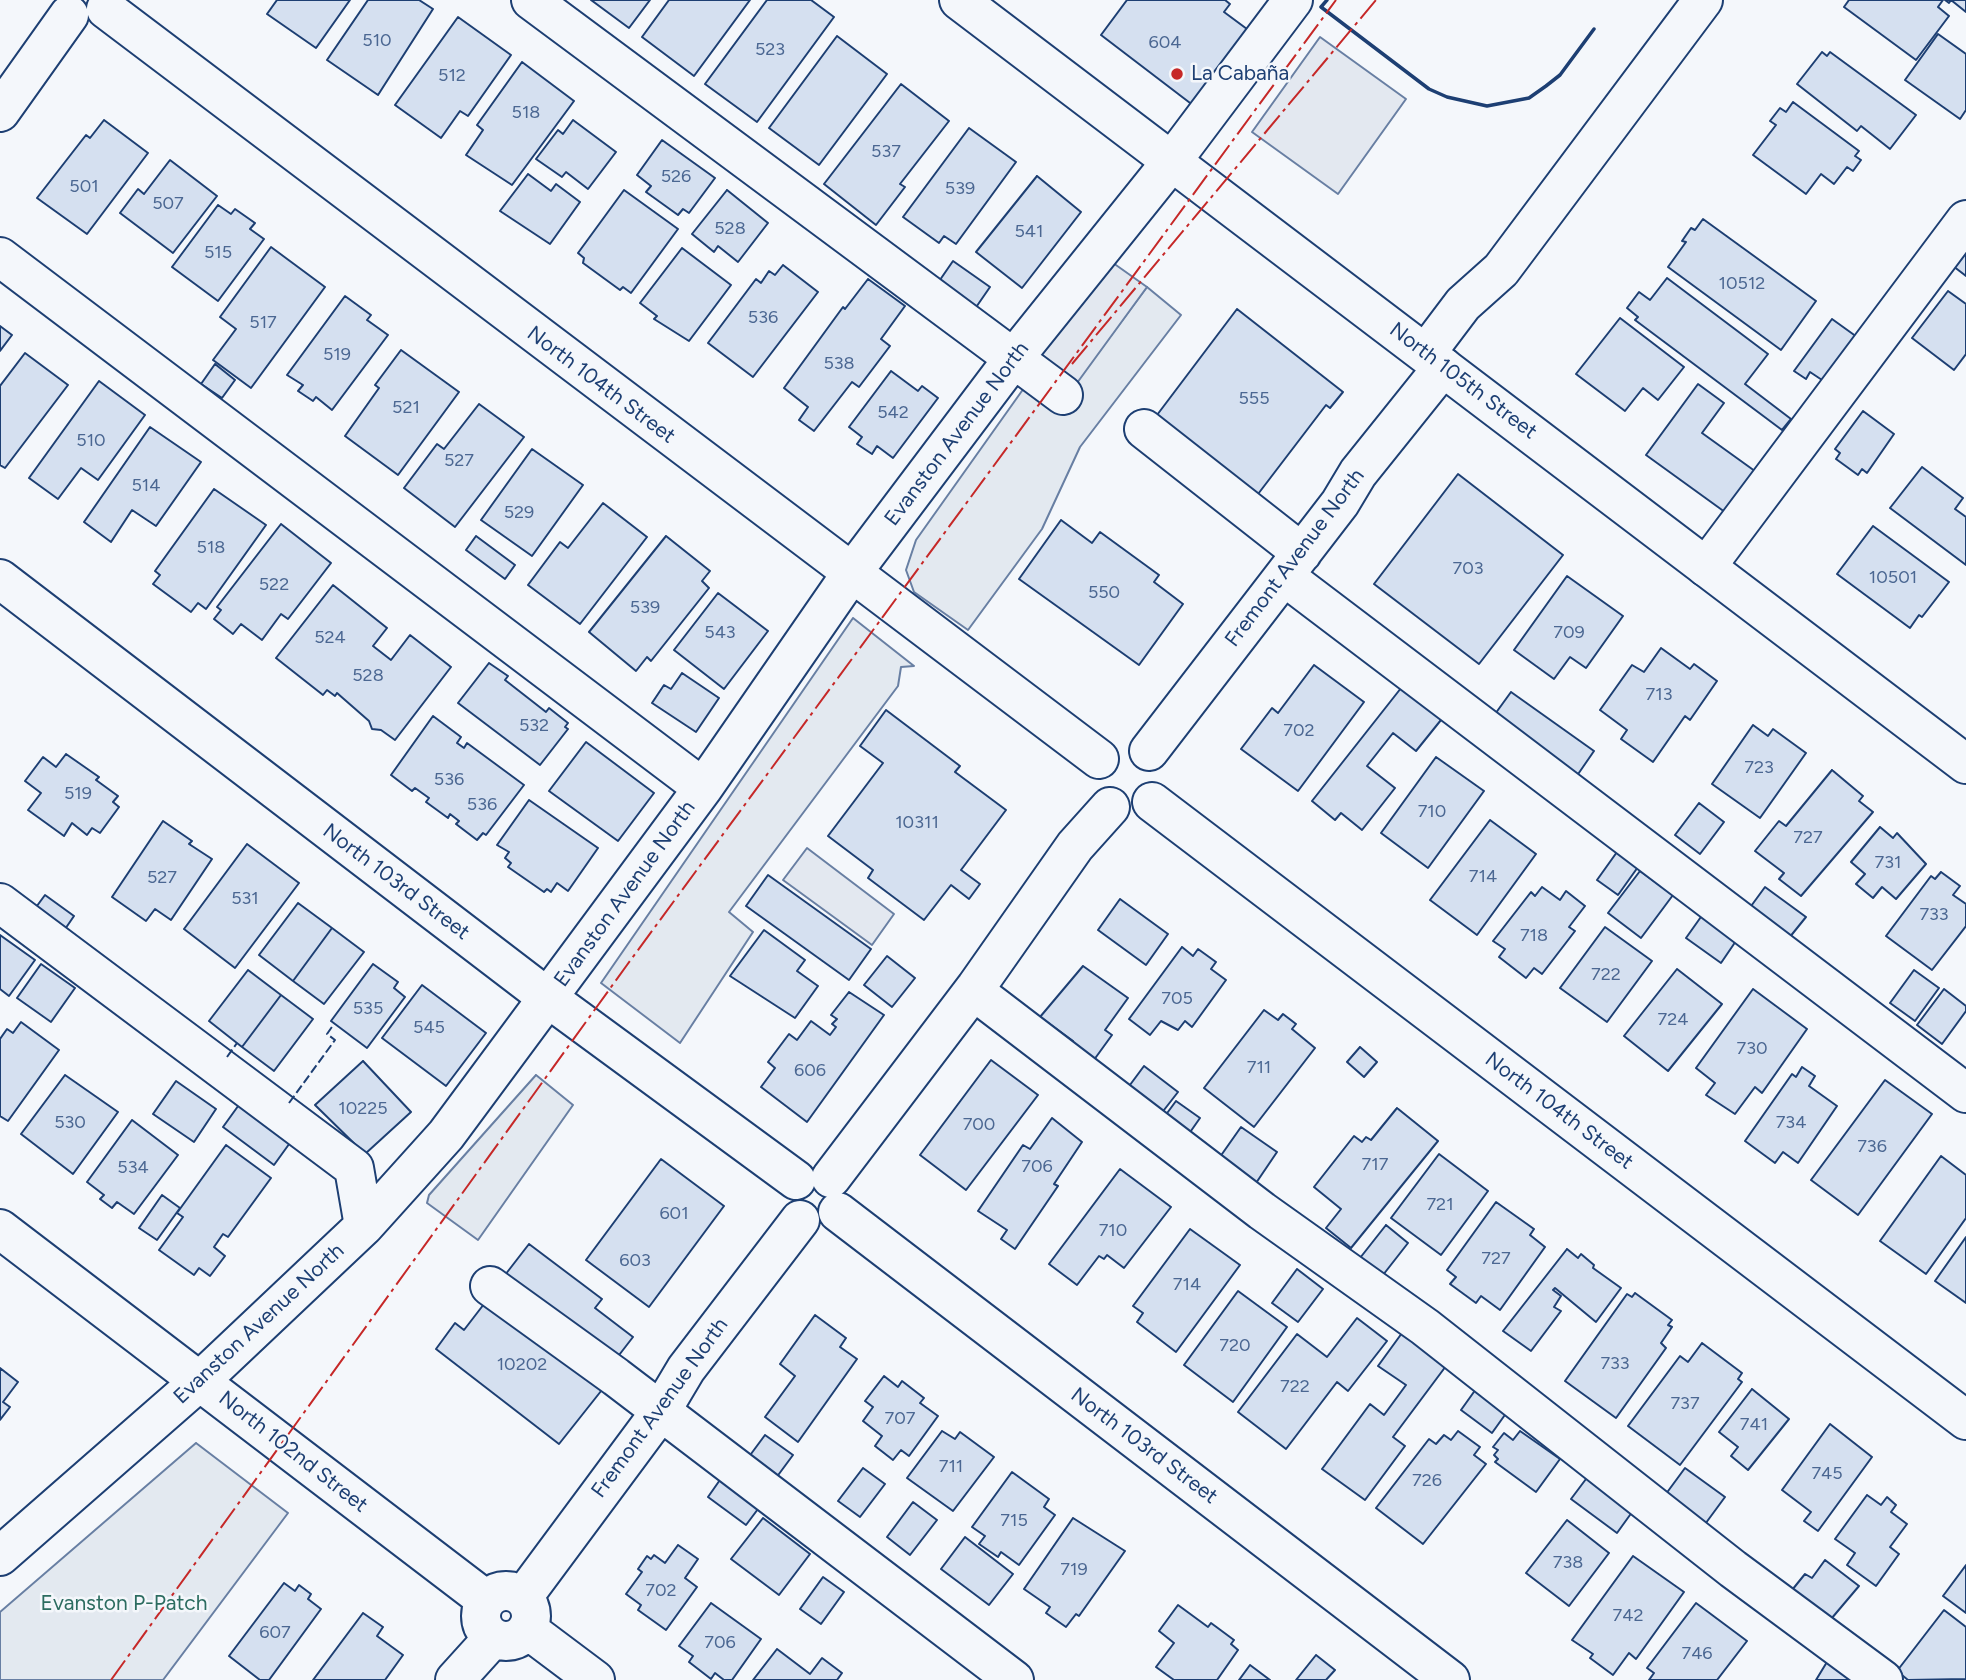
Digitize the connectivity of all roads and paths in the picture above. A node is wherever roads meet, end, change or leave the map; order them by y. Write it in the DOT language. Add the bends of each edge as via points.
graph roads {
  1 [pos="531,0"];
  2 [pos="959,0"];
  3 [pos="1293,0"];
  4 [pos="1703,0"];
  5 [pos="86,6"];
  6 [pos="0,112"];
  7 [pos="1172,161"];
  8 [pos="1966,220"];
  9 [pos="0,257"];
  10 [pos="1013,359"];
  11 [pos="1434,360"];
  12 [pos="1063,395"];
  13 [pos="1144,429"];
  14 [pos="1293,564"];
  15 [pos="1706,567"];
  16 [pos="851,574"];
  17 [pos="0,579"];
  18 [pos="1149,751"];
  19 [pos="1962,753"];
  20 [pos="1099,759"];
  21 [pos="703,788"];
  22 [pos="1152,802"];
  23 [pos="1110,807"];
  24 [pos="0,903"];
  25 [pos="974,991"];
  26 [pos="548,998"];
  27 [pos="1966,1093"];
  28 [pos="822,1190"];
  29 [pos="364,1226"];
  30 [pos="0,1228"];
  31 [pos="490,1286"];
  32 [pos="201,1381"];
  33 [pos="661,1411"];
  34 [pos="1966,1420"];
  35 [pos="0,1556"];
  36 [pos="507,1616"];
  37 [pos="455,1680"];
  38 [pos="595,1680"];
  39 [pos="1014,1680"];
  40 [pos="1450,1680"];
  41 [pos="1882,1680"];
  1 -- 10 [label="street"];
  2 -- 7 [label="street, North 105th Street"];
  3 -- 7 [label="street, Evanston Avenue North"];
  4 -- 11 [label="street, Fremont Avenue North" via="1501,270 1463,304"];
  5 -- 6 [label="street"];
  5 -- 16 [label="street, North 104th Street"];
  7 -- 10 [label="street, Evanston Avenue North"];
  7 -- 11 [label="street, North 105th Street"];
  8 -- 15 [label="street"];
  9 -- 21 [label="street"];
  10 -- 12 [label="street"];
  10 -- 16 [label="street, Evanston Avenue North"];
  11 -- 14 [label="street, Fremont Avenue North" via="1340,503"];
  11 -- 15 [label="street, North 105th Street"];
  13 -- 14 [label="street"];
  14 -- 18 [label="street, Fremont Avenue North"];
  14 -- 27 [label="street"];
  15 -- 19 [label="street, North 105th Street"];
  16 -- 20 [label="street, North 104th Street"];
  16 -- 21 [label="street, Evanston Avenue North"];
  17 -- 26 [label="street, North 103rd Street"];
  18 -- 20 [label="street" via="1132,743 1120,744"];
  18 -- 22 [label="street" via="1161,775"];
  20 -- 23 [label="street" via="1094,787"];
  21 -- 26 [label="street, Evanston Avenue North"];
  22 -- 23 [label="street" via="1127,813"];
  22 -- 34 [label="street, North 104th Street"];
  23 -- 25 [label="street" via="1075,846"];
  24 -- 29 [label="street" via="354,1168"];
  25 -- 28 [label="street"];
  25 -- 41 [label="street" via="1262,1211 1425,1327"];
  26 -- 28 [label="street, North 103rd Street"];
  26 -- 29 [label="street, Evanston Avenue North" via="446,1135"];
  28 -- 33 [label="street, Fremont Avenue North" via="789,1203 800,1220 687,1369"];
  28 -- 40 [label="street, North 103rd Street"];
  29 -- 32 [label="street, Evanston Avenue North"];
  30 -- 32 [label="street, North 102nd Street"];
  31 -- 33 [label="street"];
  32 -- 35 [label="street, Evanston Avenue North"];
  32 -- 36 [label="street, North 102nd Street"];
  33 -- 36 [label="street, Fremont Avenue North"];
  33 -- 39 [label="street"];
  36 -- 37 [label="street, Fremont Avenue North"];
  36 -- 38 [label="street, North 102nd Street"];
}
